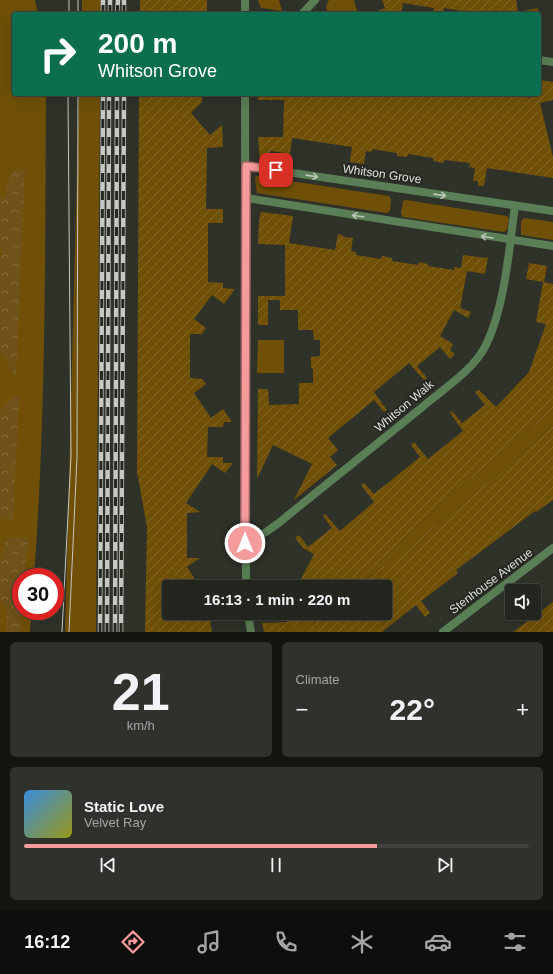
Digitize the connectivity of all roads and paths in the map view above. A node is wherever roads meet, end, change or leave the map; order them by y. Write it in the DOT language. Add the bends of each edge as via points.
graph roads {
  1 [pos="245,0"];
  2 [pos="315,0"];
  3 [pos="245,12"];
  4 [pos="304,12"];
  5 [pos="541,60"];
  6 [pos="553,62"];
  7 [pos="245,96"];
  8 [pos="246,166"];
  9 [pos="246,198"];
  10 [pos="515,206"];
  11 [pos="553,211"];
  12 [pos="510,240"];
  13 [pos="553,246"];
  14 [pos="245,543"];
  15 [pos="553,548"];
  16 [pos="246,580"];
  17 [pos="249,620"];
  18 [pos="251,632"];
  19 [pos="443,632"];
  1 -- 3 [label="street"];
  2 -- 4 [label="street"];
  5 -- 6 [label="street"];
  7 -- 8 [label="street"];
  8 -- 9 [label="street"];
  8 -- 10 [label="street, Whitson Grove, one-way"];
  12 -- 9 [label="street, one-way"];
  9 -- 14 [label="street"];
  10 -- 11 [label="street, Whitson Grove"];
  10 -- 12 [label="street"];
  12 -- 13 [label="street"];
  12 -- 14 [label="street, Whitson Walk" via="496,321 485,347 472,364 280,522"];
  14 -- 16 [label="street"];
  15 -- 19 [label="street, Stenhouse Avenue"];
  17 -- 18 [label="street"];
}
